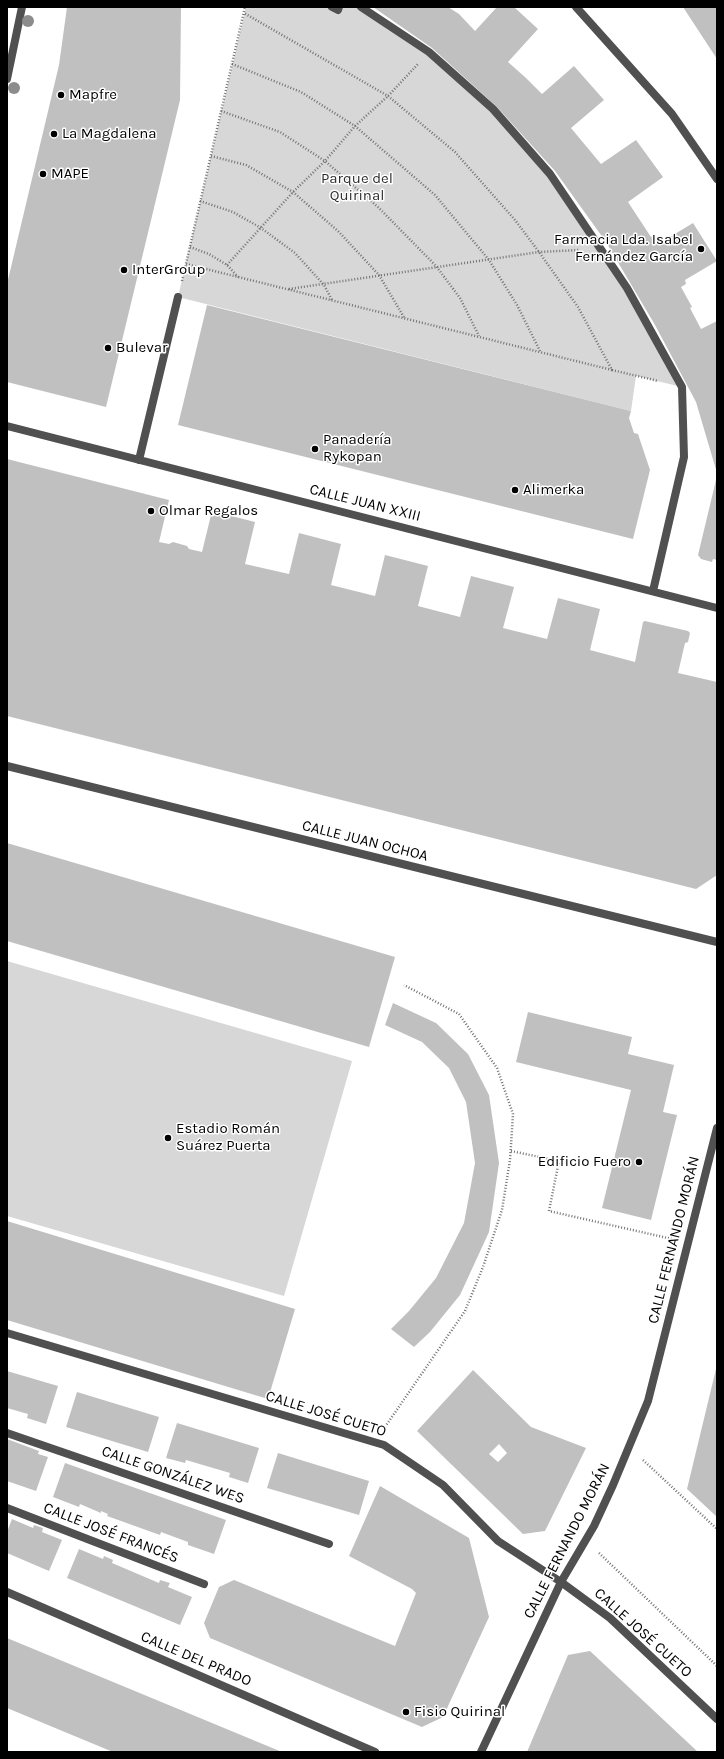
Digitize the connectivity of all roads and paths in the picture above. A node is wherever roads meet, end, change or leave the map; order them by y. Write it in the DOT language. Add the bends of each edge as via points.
graph roads {
  1 [pos="22,7"];
  2 [pos="245,7"];
  3 [pos="332,7"];
  4 [pos="339,7"];
  5 [pos="361,7"];
  6 [pos="576,7"];
  7 [pos="244,12"];
  8 [pos="429,52"];
  9 [pos="232,64"];
  10 [pos="7,79"];
  11 [pos="388,96"];
  12 [pos="221,111"];
  13 [pos="355,126"];
  14 [pos="211,156"];
  15 [pos="325,161"];
  16 [pos="717,178"];
  17 [pos="293,192"];
  18 [pos="200,202"];
  19 [pos="261,228"];
  20 [pos="190,247"];
  21 [pos="602,250"];
  22 [pos="539,252"];
  23 [pos="489,260"];
  24 [pos="186,264"];
  25 [pos="226,265"];
  26 [pos="436,266"];
  27 [pos="379,275"];
  28 [pos="239,277"];
  29 [pos="324,284"];
  30 [pos="287,289"];
  31 [pos="178,296"];
  32 [pos="332,301"];
  33 [pos="405,319"];
  34 [pos="479,336"];
  35 [pos="541,353"];
  36 [pos="612,370"];
  37 [pos="682,387"];
  38 [pos="7,426"];
  39 [pos="139,460"];
  40 [pos="653,591"];
  41 [pos="717,608"];
  42 [pos="7,766"];
  43 [pos="717,942"];
  44 [pos="404,984"];
  45 [pos="717,1128"];
  46 [pos="511,1151"];
  47 [pos="688,1243"];
  48 [pos="7,1333"];
  49 [pos="7,1433"];
  50 [pos="375,1443"];
  51 [pos="629,1447"];
  52 [pos="7,1508"];
  53 [pos="717,1529"];
  54 [pos="585,1540"];
  55 [pos="329,1544"];
  56 [pos="561,1582"];
  57 [pos="204,1584"];
  58 [pos="7,1592"];
  59 [pos="717,1666"];
  60 [pos="717,1719"];
  61 [pos="374,1752"];
  62 [pos="480,1752"];
  1 -- 10 [label="street"];
  2 -- 7 [label="path"];
  3 -- 4 [label="street" via="338,10"];
  5 -- 8 [label="street"];
  6 -- 16 [label="street" via="672,114"];
  7 -- 9 [label="path"];
  7 -- 11 [label="path"];
  8 -- 11 [label="path"];
  8 -- 21 [label="street" via="493,109 550,174"];
  9 -- 12 [label="path"];
  9 -- 13 [label="path" via="301,92"];
  11 -- 13 [label="path"];
  11 -- 22 [label="path" via="455,152 516,220"];
  12 -- 14 [label="path"];
  12 -- 15 [label="path" via="280,132"];
  13 -- 15 [label="path"];
  13 -- 23 [label="path" via="435,196"];
  14 -- 17 [label="path" via="246,165"];
  14 -- 18 [label="path"];
  15 -- 17 [label="path"];
  15 -- 26 [label="path" via="379,208"];
  17 -- 19 [label="path"];
  17 -- 27 [label="path" via="338,231"];
  18 -- 19 [label="path" via="233,212"];
  18 -- 20 [label="path"];
  19 -- 25 [label="path"];
  19 -- 29 [label="path" via="295,253"];
  20 -- 24 [label="path"];
  20 -- 25 [label="path" via="209,254"];
  21 -- 22 [label="path"];
  21 -- 37 [label="street" via="627,288"];
  22 -- 23 [label="path"];
  22 -- 36 [label="path" via="578,307"];
  23 -- 26 [label="path"];
  23 -- 35 [label="path"];
  24 -- 28 [label="path"];
  24 -- 31 [label="path"];
  25 -- 28 [label="path"];
  26 -- 27 [label="path"];
  26 -- 34 [label="path" via="460,298"];
  27 -- 29 [label="path"];
  27 -- 33 [label="path"];
  28 -- 30 [label="path"];
  29 -- 30 [label="path"];
  29 -- 32 [label="path"];
  30 -- 32 [label="path"];
  31 -- 39 [label="street"];
  32 -- 33 [label="path"];
  33 -- 34 [label="path"];
  34 -- 35 [label="path"];
  35 -- 36 [label="path"];
  36 -- 37 [label="path"];
  37 -- 40 [label="street" via="684,457"];
  38 -- 39 [label="street, CALLE JUAN XXIII"];
  39 -- 40 [label="street, CALLE JUAN XXIII"];
  40 -- 41 [label="street, CALLE JUAN XXIII"];
  42 -- 43 [label="street, CALLE JUAN OCHOA"];
  44 -- 46 [label="path" via="460,1014 497,1068 514,1114"];
  45 -- 47 [label="street, CALLE FERNANDO MORÁN"];
  46 -- 47 [label="path" via="559,1161 549,1212"];
  46 -- 50 [label="path" via="502,1210 483,1267 464,1310"];
  47 -- 51 [label="street, CALLE FERNANDO MORÁN" via="648,1401"];
  48 -- 50 [label="street, CALLE JOSÉ CUETO"];
  49 -- 55 [label="street, CALLE GONZÁLEZ WES"];
  50 -- 56 [label="street, CALLE JOSÉ CUETO" via="384,1445 443,1485 498,1541"];
  51 -- 53 [label="path"];
  51 -- 54 [label="street, CALLE FERNANDO MORÁN"];
  52 -- 57 [label="street, CALLE JOSÉ FRANCÉS"];
  54 -- 56 [label="street, CALLE FERNANDO MORÁN"];
  54 -- 59 [label="path"];
  56 -- 60 [label="street, CALLE JOSÉ CUETO" via="610,1618"];
  56 -- 62 [label="street, CALLE FERNANDO MORÁN"];
  58 -- 61 [label="street, CALLE DEL PRADO"];
}
